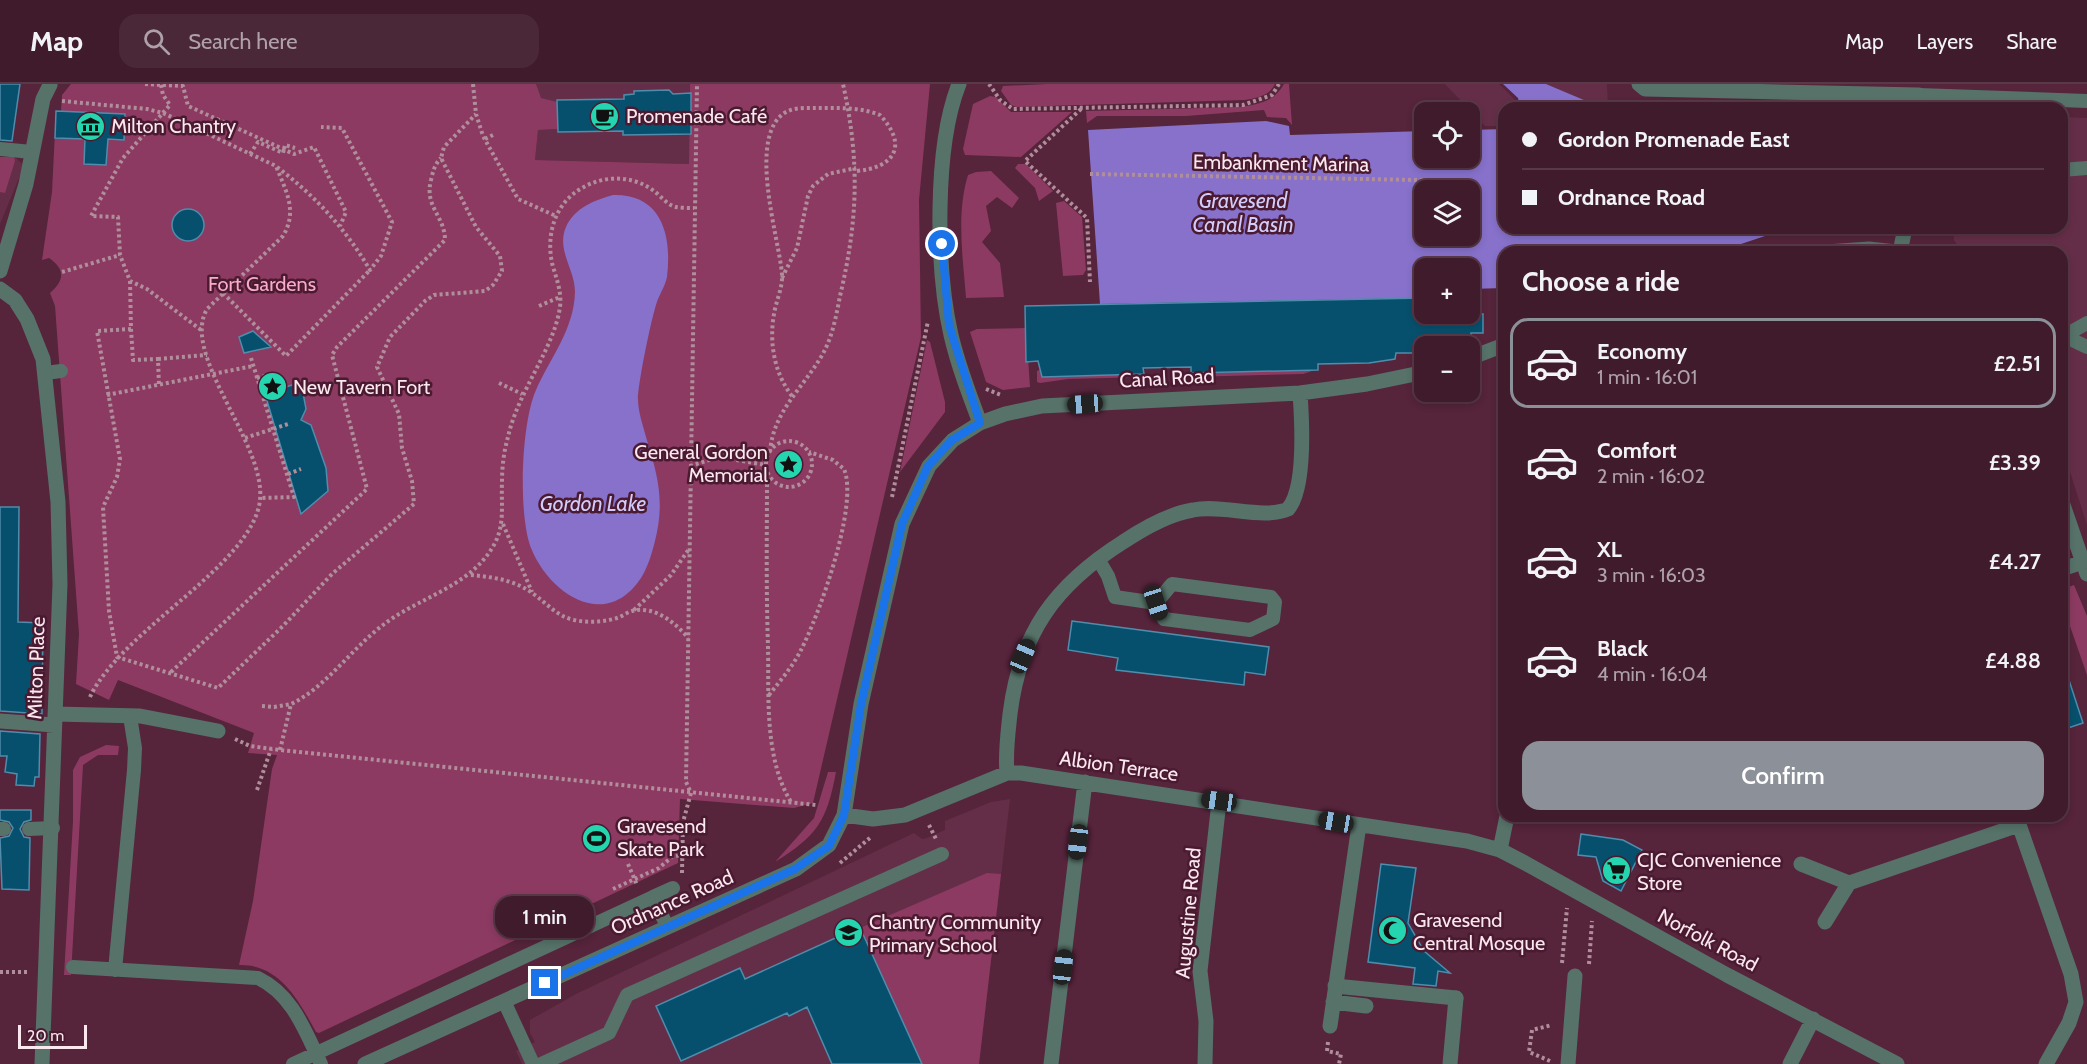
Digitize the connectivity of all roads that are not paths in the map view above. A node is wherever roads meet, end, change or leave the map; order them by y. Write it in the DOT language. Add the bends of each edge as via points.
graph roads {
  1 [pos="959,84"];
  2 [pos="1639,84"];
  3 [pos="48,87"];
  4 [pos="1940,90"];
  5 [pos="2086,99"];
  6 [pos="1919,102"];
  7 [pos="0,149"];
  8 [pos="32,152"];
  9 [pos="2087,168"];
  10 [pos="2068,170"];
  11 [pos="0,271"];
  12 [pos="0,289"];
  13 [pos="2086,324"];
  14 [pos="2068,334"];
  15 [pos="2068,339"];
  16 [pos="1498,347"];
  17 [pos="2087,347"];
  18 [pos="1480,354"];
  19 [pos="1414,374"];
  20 [pos="1299,393"];
  21 [pos="980,423"];
  22 [pos="2068,515"];
  23 [pos="2082,545"];
  24 [pos="1098,559"];
  25 [pos="2085,568"];
  26 [pos="2068,569"];
  27 [pos="1156,603"];
  28 [pos="130,716"];
  29 [pos="54,719"];
  30 [pos="0,721"];
  31 [pos="218,731"];
  32 [pos="1007,773"];
  33 [pos="1085,782"];
  34 [pos="1219,801"];
  35 [pos="844,815"];
  36 [pos="1506,822"];
  37 [pos="2015,822"];
  38 [pos="2018,822"];
  39 [pos="1359,825"];
  40 [pos="53,828"];
  41 [pos="29,829"];
  42 [pos="1500,850"];
  43 [pos="942,854"];
  44 [pos="1801,864"];
  45 [pos="1849,883"];
  46 [pos="677,885"];
  47 [pos="653,897"];
  48 [pos="1825,922"];
  49 [pos="667,926"];
  50 [pos="73,967"];
  51 [pos="115,970"];
  52 [pos="1575,976"];
  53 [pos="1334,994"];
  54 [pos="504,1001"];
  55 [pos="1366,1006"];
  56 [pos="1813,1019"];
  57 [pos="1330,1026"];
  58 [pos="318,1058"];
  59 [pos="42,1064"];
  60 [pos="292,1064"];
  61 [pos="365,1064"];
  62 [pos="533,1064"];
  63 [pos="541,1064"];
  64 [pos="1051,1064"];
  65 [pos="1205,1064"];
  66 [pos="1450,1064"];
  67 [pos="1568,1064"];
  68 [pos="1790,1064"];
  69 [pos="1897,1064"];
  70 [pos="2046,1064"];
  1 -- 21 [label="street" via="943,159 943,266 952,336"];
  2 -- 6 [label="street" via="1645,90"];
  3 -- 8 [label="street"];
  4 -- 5 [label="lane"];
  4 -- 6 [label="lane"];
  7 -- 8 [label="lane"];
  8 -- 11 [label="street"];
  9 -- 10 [label="lane"];
  12 -- 29 [label="street, Milton Place" via="15,300 53,372 60,584"];
  13 -- 14 [label="lane"];
  15 -- 17 [label="lane"];
  16 -- 18 [label="street"];
  19 -- 20 [label="street, Canal Road"];
  20 -- 21 [label="street, Canal Road" via="1042,406"];
  20 -- 24 [label="street" via="1297,492 1288,509 1186,511 1142,530"];
  21 -- 35 [label="street, Canal Road" via="952,440 928,466 902,524 861,704"];
  22 -- 23 [label="street"];
  23 -- 25 [label="street"];
  24 -- 27 [label="lane" via="1115,597"];
  24 -- 32 [label="street" via="1053,600 1023,656 1013,694"];
  25 -- 26 [label="street"];
  27 -- 27 [label="lane" via="1172,584 1271,597 1275,602 1272,621 1250,630 1164,619"];
  28 -- 29 [label="street" via="83,714"];
  28 -- 31 [label="street"];
  28 -- 51 [label="lane" via="134,770"];
  29 -- 30 [label="street"];
  29 -- 40 [label="street, Milton Place"];
  32 -- 33 [label="street, Albion Terrace"];
  32 -- 35 [label="street, Albion Terrace" via="905,815 873,819"];
  33 -- 34 [label="street, Albion Terrace"];
  33 -- 64 [label="street"];
  34 -- 39 [label="street, Albion Terrace"];
  34 -- 65 [label="street, Augustine Road" via="1200,971 1206,1021"];
  35 -- 49 [label="street, Ordnance Road" via="829,846 808,862"];
  36 -- 42 [label="street"];
  37 -- 45 [label="street"];
  38 -- 70 [label="street" via="2071,974 2076,1002"];
  39 -- 42 [label="street, Albion Terrace" via="1457,838"];
  39 -- 53 [label="street"];
  40 -- 41 [label="lane"];
  40 -- 59 [label="street, Milton Place"];
  42 -- 56 [label="street, Norfolk Road"];
  43 -- 63 [label="lane" via="627,995 609,1032"];
  44 -- 45 [label="street"];
  45 -- 48 [label="street"];
  46 -- 47 [label="lane"];
  47 -- 49 [label="lane"];
  47 -- 58 [label="lane"];
  49 -- 54 [label="street, Ordnance Road"];
  50 -- 51 [label="lane"];
  51 -- 58 [label="lane" via="258,978 289,1003"];
  52 -- 67 [label="street"];
  53 -- 55 [label="street"];
  53 -- 57 [label="street"];
  53 -- 66 [label="street" via="1456,998"];
  54 -- 61 [label="street, Ordnance Road"];
  54 -- 62 [label="lane"];
  56 -- 68 [label="street"];
  56 -- 69 [label="street, Norfolk Road"];
  58 -- 60 [label="lane"];
}
